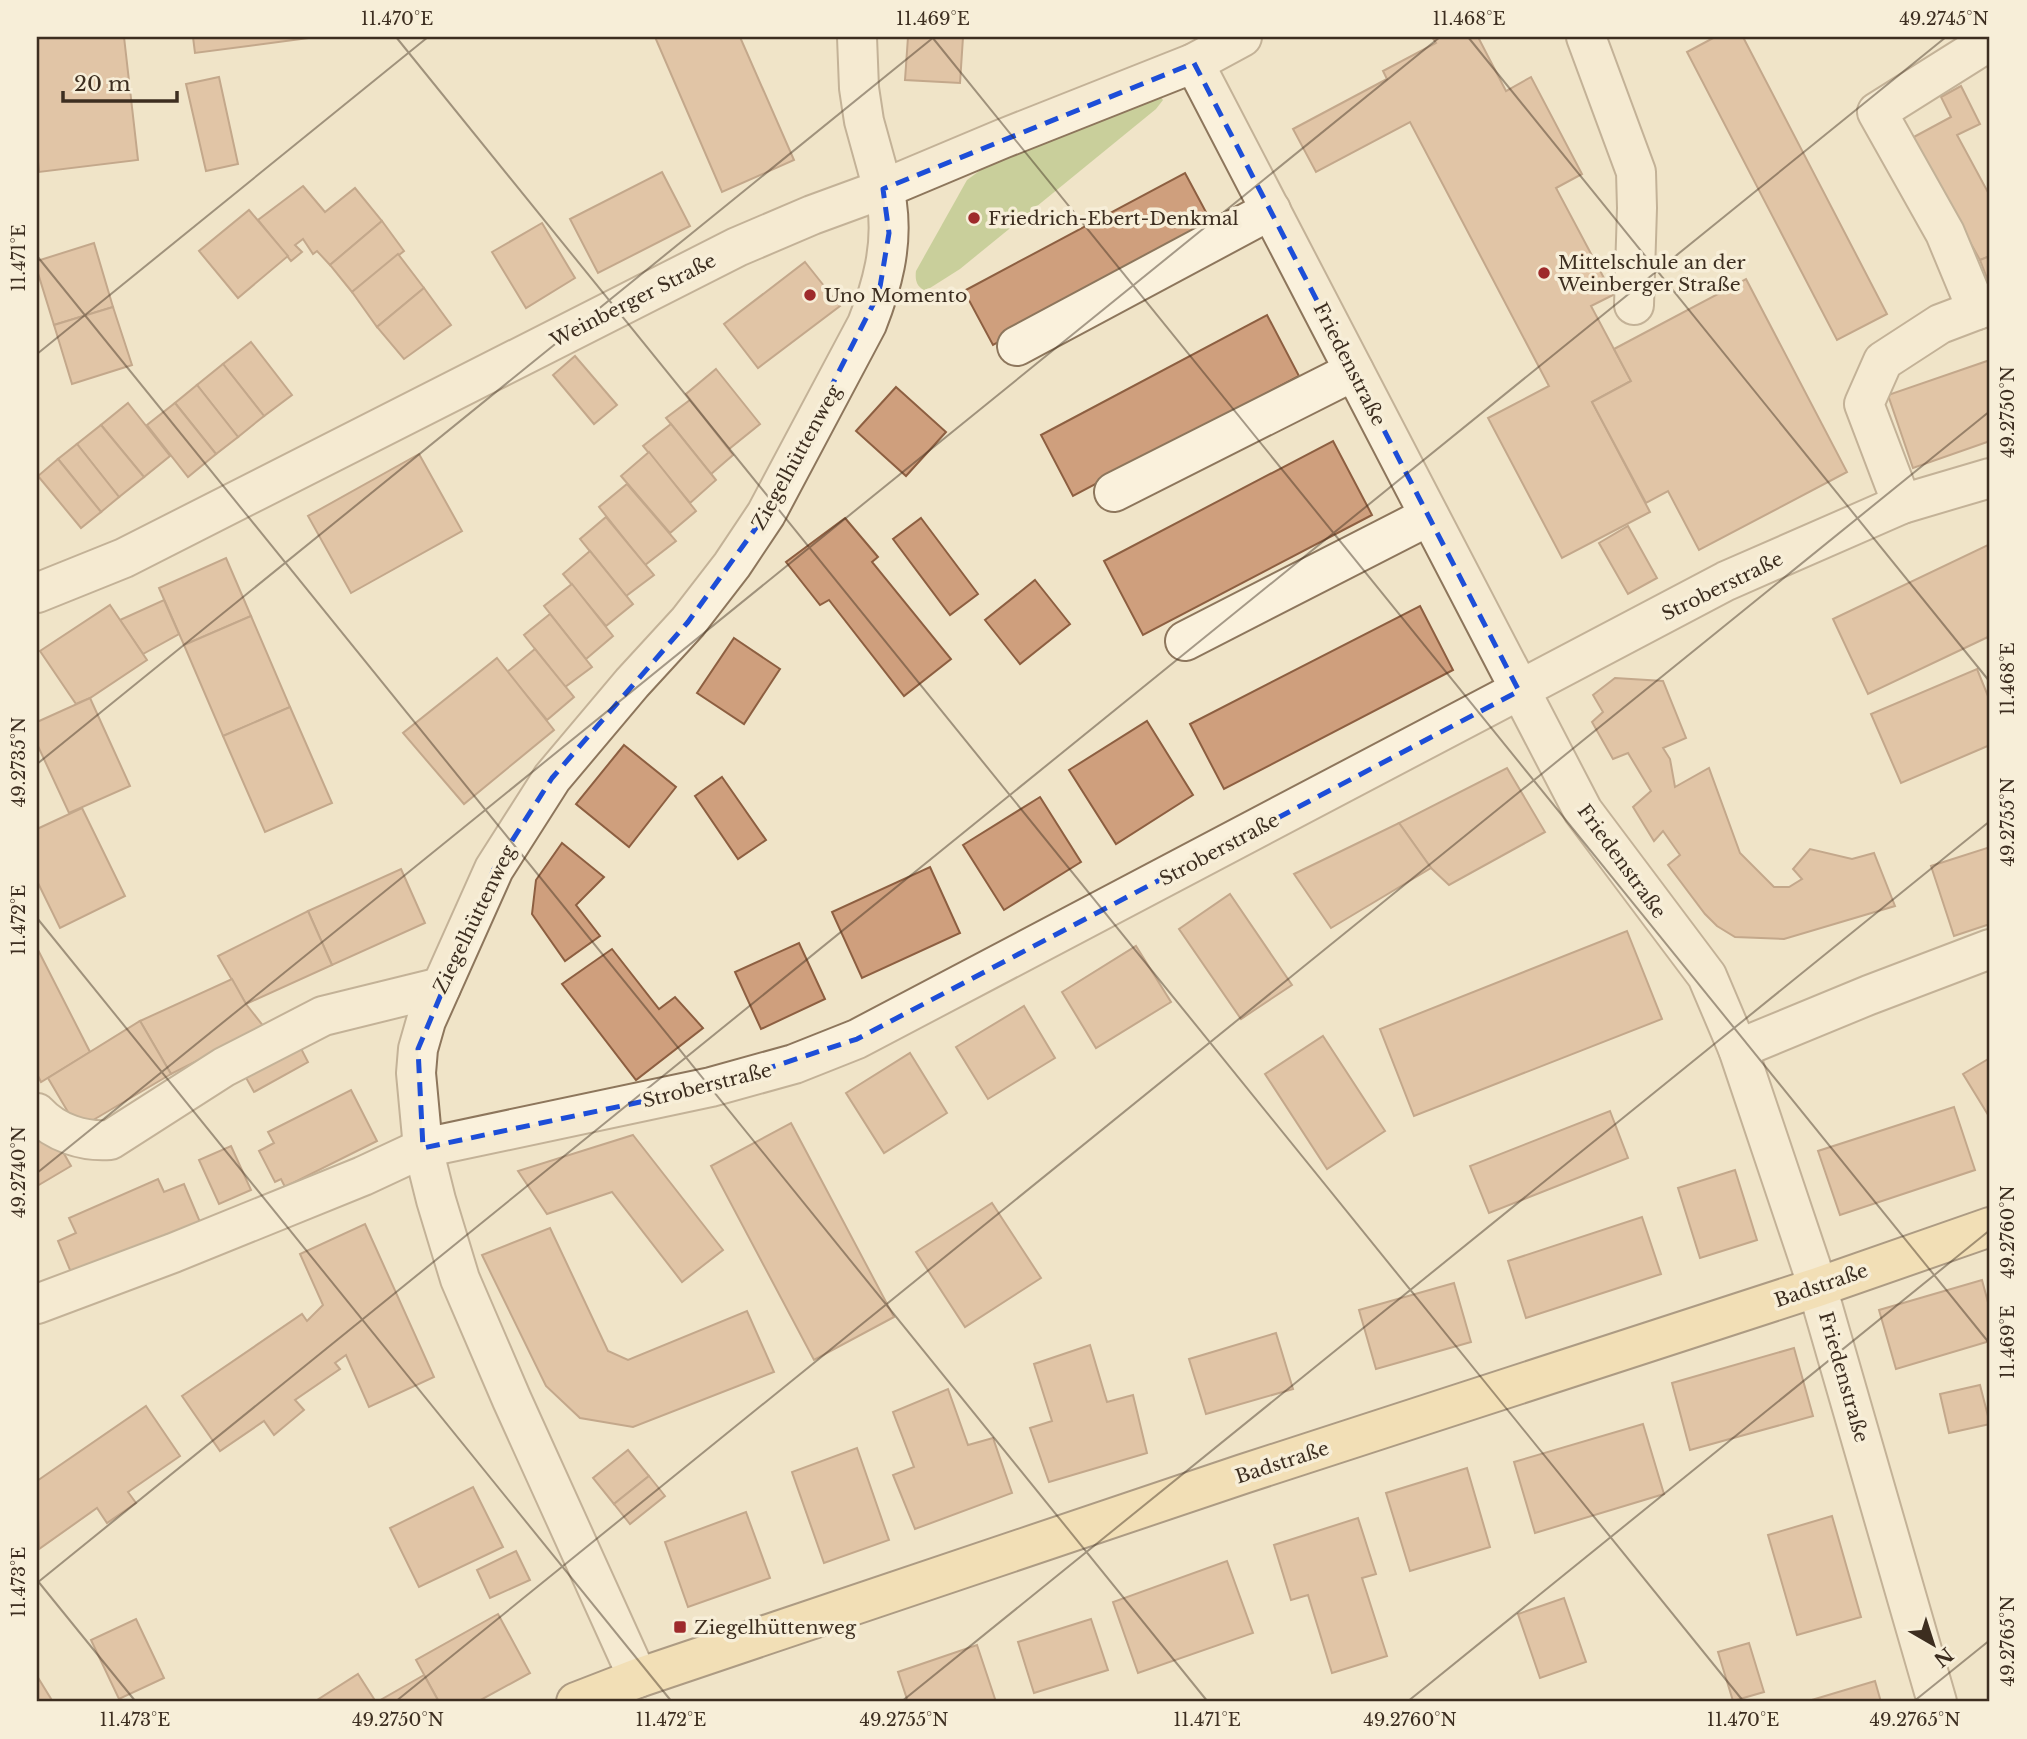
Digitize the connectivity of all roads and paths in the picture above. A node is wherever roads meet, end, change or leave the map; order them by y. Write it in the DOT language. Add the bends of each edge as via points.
graph roads {
  1 [pos="857,37"];
  2 [pos="1242,37"];
  3 [pos="1586,37"];
  4 [pos="1980,37"];
  5 [pos="1194,63"];
  6 [pos="883,189"];
  7 [pos="1271,210"];
  8 [pos="1634,305"];
  9 [pos="1984,308"];
  10 [pos="1017,346"];
  11 [pos="1354,371"];
  12 [pos="1990,478"];
  13 [pos="1114,492"];
  14 [pos="1902,504"];
  15 [pos="1429,516"];
  16 [pos="37,593"];
  17 [pos="1185,641"];
  18 [pos="1519,691"];
  19 [pos="1990,949"];
  20 [pos="441,987"];
  21 [pos="1738,1049"];
  22 [pos="37,1113"];
  23 [pos="423,1148"];
  24 [pos="1990,1227"];
  25 [pos="1818,1287"];
  26 [pos="37,1304"];
  27 [pos="638,1678"];
  28 [pos="576,1702"];
  29 [pos="1937,1702"];
  1 -- 6 [label="street, Ziegelhüttenweg" via="864,121"];
  2 -- 5 [label="street, Weinberger Straße"];
  3 -- 8 [label="street" via="1636,172"];
  4 -- 9 [label="street" via="1982,46 1877,111"];
  5 -- 6 [label="street, Weinberger Straße"];
  5 -- 7 [label="street, Friedenstraße"];
  6 -- 16 [label="street, Weinberger Straße" via="737,247 124,558"];
  6 -- 20 [label="street, Ziegelhüttenweg" via="889,233 879,293 846,366 766,514 695,612 552,778 494,869"];
  7 -- 10 [label="street"];
  7 -- 11 [label="street, Friedenstraße"];
  9 -- 14 [label="street" via="1940,324 1882,361 1864,404"];
  11 -- 13 [label="street"];
  11 -- 15 [label="street, Friedenstraße"];
  12 -- 14 [label="street, Stroberstraße"];
  14 -- 18 [label="street, Stroberstraße" via="1727,581"];
  15 -- 17 [label="street"];
  15 -- 18 [label="street, Friedenstraße"];
  18 -- 21 [label="street, Friedenstraße" via="1583,811 1707,976"];
  18 -- 23 [label="street, Stroberstraße" via="857,1039 793,1064 711,1087"];
  19 -- 21 [label="street"];
  20 -- 22 [label="street" via="323,1016 224,1067 110,1140 79,1138"];
  20 -- 23 [label="street, Ziegelhüttenweg" via="418,1049"];
  21 -- 25 [label="street, Friedenstraße"];
  23 -- 26 [label="street, Stroberstraße" via="173,1254"];
  23 -- 27 [label="street, Ziegelhüttenweg" via="460,1279"];
  24 -- 25 [label="main road, Badstraße"];
  25 -- 27 [label="main road, Badstraße" via="1242,1474"];
  25 -- 29 [label="street, Friedenstraße"];
  27 -- 28 [label="main road, Badstraße"];
}
